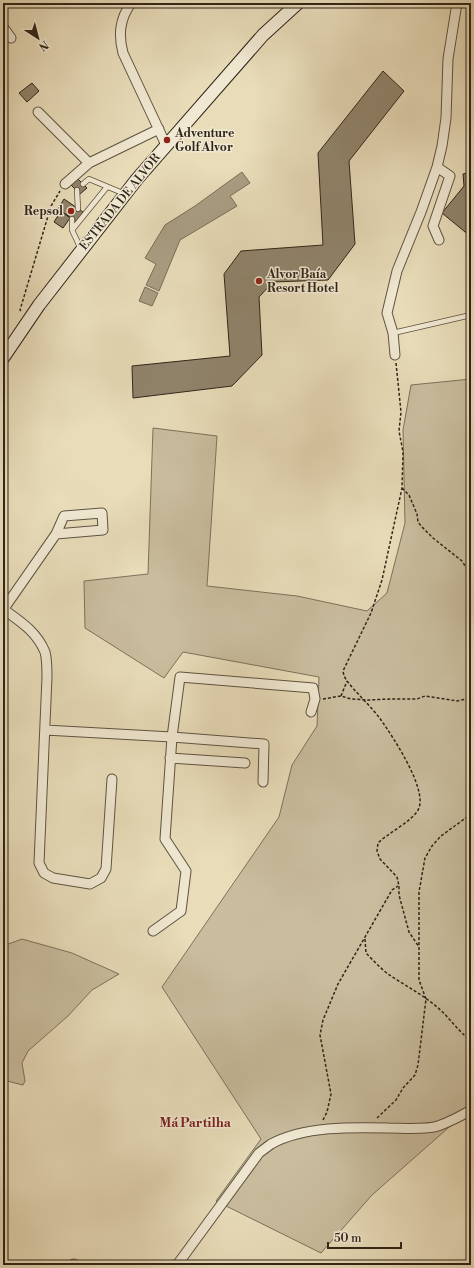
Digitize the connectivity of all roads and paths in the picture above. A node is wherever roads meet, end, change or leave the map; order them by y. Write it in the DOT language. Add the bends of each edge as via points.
graph roads {
  1 [pos="130,3"];
  2 [pos="298,3"];
  3 [pos="457,3"];
  4 [pos="3,27"];
  5 [pos="10,38"];
  6 [pos="38,112"];
  7 [pos="159,129"];
  8 [pos="166,145"];
  9 [pos="89,163"];
  10 [pos="437,167"];
  11 [pos="64,184"];
  12 [pos="83,184"];
  13 [pos="107,187"];
  14 [pos="77,190"];
  15 [pos="124,194"];
  16 [pos="78,209"];
  17 [pos="72,218"];
  18 [pos="72,230"];
  19 [pos="439,240"];
  20 [pos="81,250"];
  21 [pos="471,315"];
  22 [pos="29,320"];
  23 [pos="393,333"];
  24 [pos="394,355"];
  25 [pos="3,358"];
  26 [pos="402,488"];
  27 [pos="56,534"];
  28 [pos="471,575"];
  29 [pos="3,610"];
  30 [pos="347,681"];
  31 [pos="341,696"];
  32 [pos="471,698"];
  33 [pos="315,699"];
  34 [pos="362,699"];
  35 [pos="311,712"];
  36 [pos="45,730"];
  37 [pos="172,737"];
  38 [pos="170,758"];
  39 [pos="245,763"];
  40 [pos="112,779"];
  41 [pos="263,782"];
  42 [pos="471,814"];
  43 [pos="399,886"];
  44 [pos="154,931"];
  45 [pos="365,938"];
  46 [pos="420,947"];
  47 [pos="426,999"];
  48 [pos="471,1041"];
  49 [pos="471,1110"];
  50 [pos="366,1127"];
  51 [pos="318,1131"];
  52 [pos="178,1265"];
  1 -- 7 [label="street" via="122,17 120,42"];
  2 -- 8 [label="street, ESTRADA DE ALVOR" via="263,35"];
  3 -- 10 [label="street" via="448,59 446,118"];
  4 -- 5 [label="street"];
  6 -- 9 [label="street"];
  7 -- 8 [label="street"];
  7 -- 9 [label="street"];
  8 -- 15 [label="street, ESTRADA DE ALVOR"];
  9 -- 11 [label="street"];
  10 -- 19 [label="street" via="450,176 433,226"];
  10 -- 23 [label="street" via="397,271 387,312"];
  11 -- 22 [label="path" via="51,206 20,310"];
  12 -- 13 [label="lane" via="89,179"];
  13 -- 15 [label="lane"];
  13 -- 18 [label="lane"];
  14 -- 16 [label="lane"];
  15 -- 20 [label="street, ESTRADA DE ALVOR"];
  17 -- 18 [label="lane"];
  18 -- 20 [label="lane"];
  20 -- 22 [label="street, ESTRADA DE ALVOR"];
  21 -- 23 [label="lane"];
  22 -- 25 [label="street, ESTRADA DE ALVOR"];
  23 -- 24 [label="street"];
  24 -- 26 [label="path" via="401,412 399,431 403,452"];
  26 -- 28 [label="path" via="414,504 422,528 462,561"];
  26 -- 30 [label="path" via="382,580 371,613 344,671"];
  27 -- 27 [label="street" via="103,530 102,513 64,516"];
  27 -- 29 [label="street"];
  29 -- 36 [label="street" via="20,620 35,634 45,653"];
  30 -- 31 [label="path"];
  30 -- 34 [label="path"];
  31 -- 33 [label="path"];
  31 -- 34 [label="path"];
  32 -- 34 [label="path" via="457,701 425,696 406,700"];
  33 -- 35 [label="street"];
  33 -- 37 [label="street" via="313,688 180,677"];
  34 -- 43 [label="path" via="392,736 417,783 418,810 378,843 380,859 397,877"];
  36 -- 37 [label="street"];
  36 -- 40 [label="street" via="39,863 44,873 53,878 90,884 101,878 106,869"];
  37 -- 38 [label="street"];
  37 -- 41 [label="street" via="264,744"];
  38 -- 39 [label="street"];
  38 -- 44 [label="street" via="165,840 186,871 181,911"];
  42 -- 46 [label="path" via="441,836 425,858 419,892"];
  43 -- 45 [label="path" via="392,890"];
  43 -- 46 [label="path" via="409,932"];
  45 -- 47 [label="path" via="366,953 387,973"];
  45 -- 51 [label="path" via="338,984 323,1020 320,1035 331,1094 327,1112"];
  46 -- 47 [label="path" via="419,980"];
  47 -- 48 [label="path"];
  47 -- 50 [label="path" via="415,1075 396,1100"];
  49 -- 50 [label="street" via="437,1126"];
  50 -- 51 [label="street"];
  51 -- 52 [label="street" via="292,1136 271,1144 259,1153"];
}
